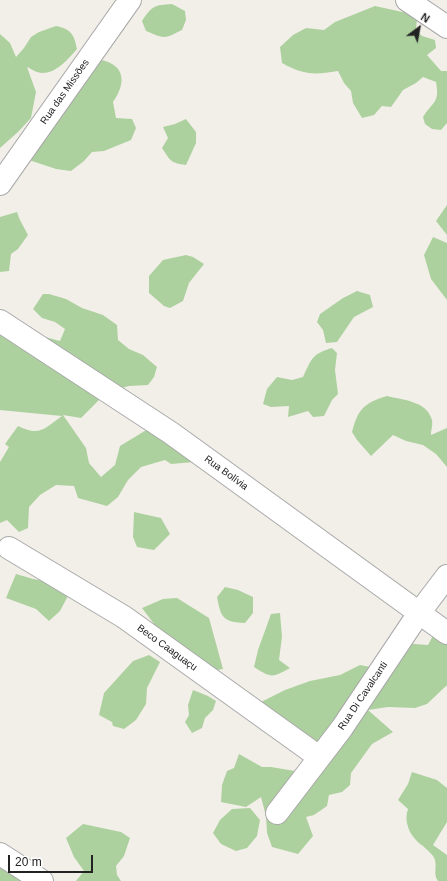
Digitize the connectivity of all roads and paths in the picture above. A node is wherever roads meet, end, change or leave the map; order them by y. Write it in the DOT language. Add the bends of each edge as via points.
graph roads {
  1 [pos="130,0"];
  2 [pos="407,0"];
  3 [pos="447,27"];
  4 [pos="0,184"];
  5 [pos="0,321"];
  6 [pos="9,548"];
  7 [pos="447,576"];
  8 [pos="419,614"];
  9 [pos="447,633"];
  10 [pos="319,757"];
  11 [pos="277,813"];
  12 [pos="0,854"];
  13 [pos="42,881"];
  1 -- 4 [label="street, Rua das Missões"];
  2 -- 3 [label="street"];
  5 -- 8 [label="street, Rua Bolívia" via="171,432"];
  6 -- 10 [label="street, Beco Caaguaçu" via="124,617"];
  7 -- 8 [label="street, Rua Di Cavalcanti"];
  8 -- 9 [label="street, Rua Bolívia"];
  8 -- 10 [label="street, Rua Di Cavalcanti" via="342,728"];
  10 -- 11 [label="street, Rua Di Cavalcanti"];
  12 -- 13 [label="street"];
}
